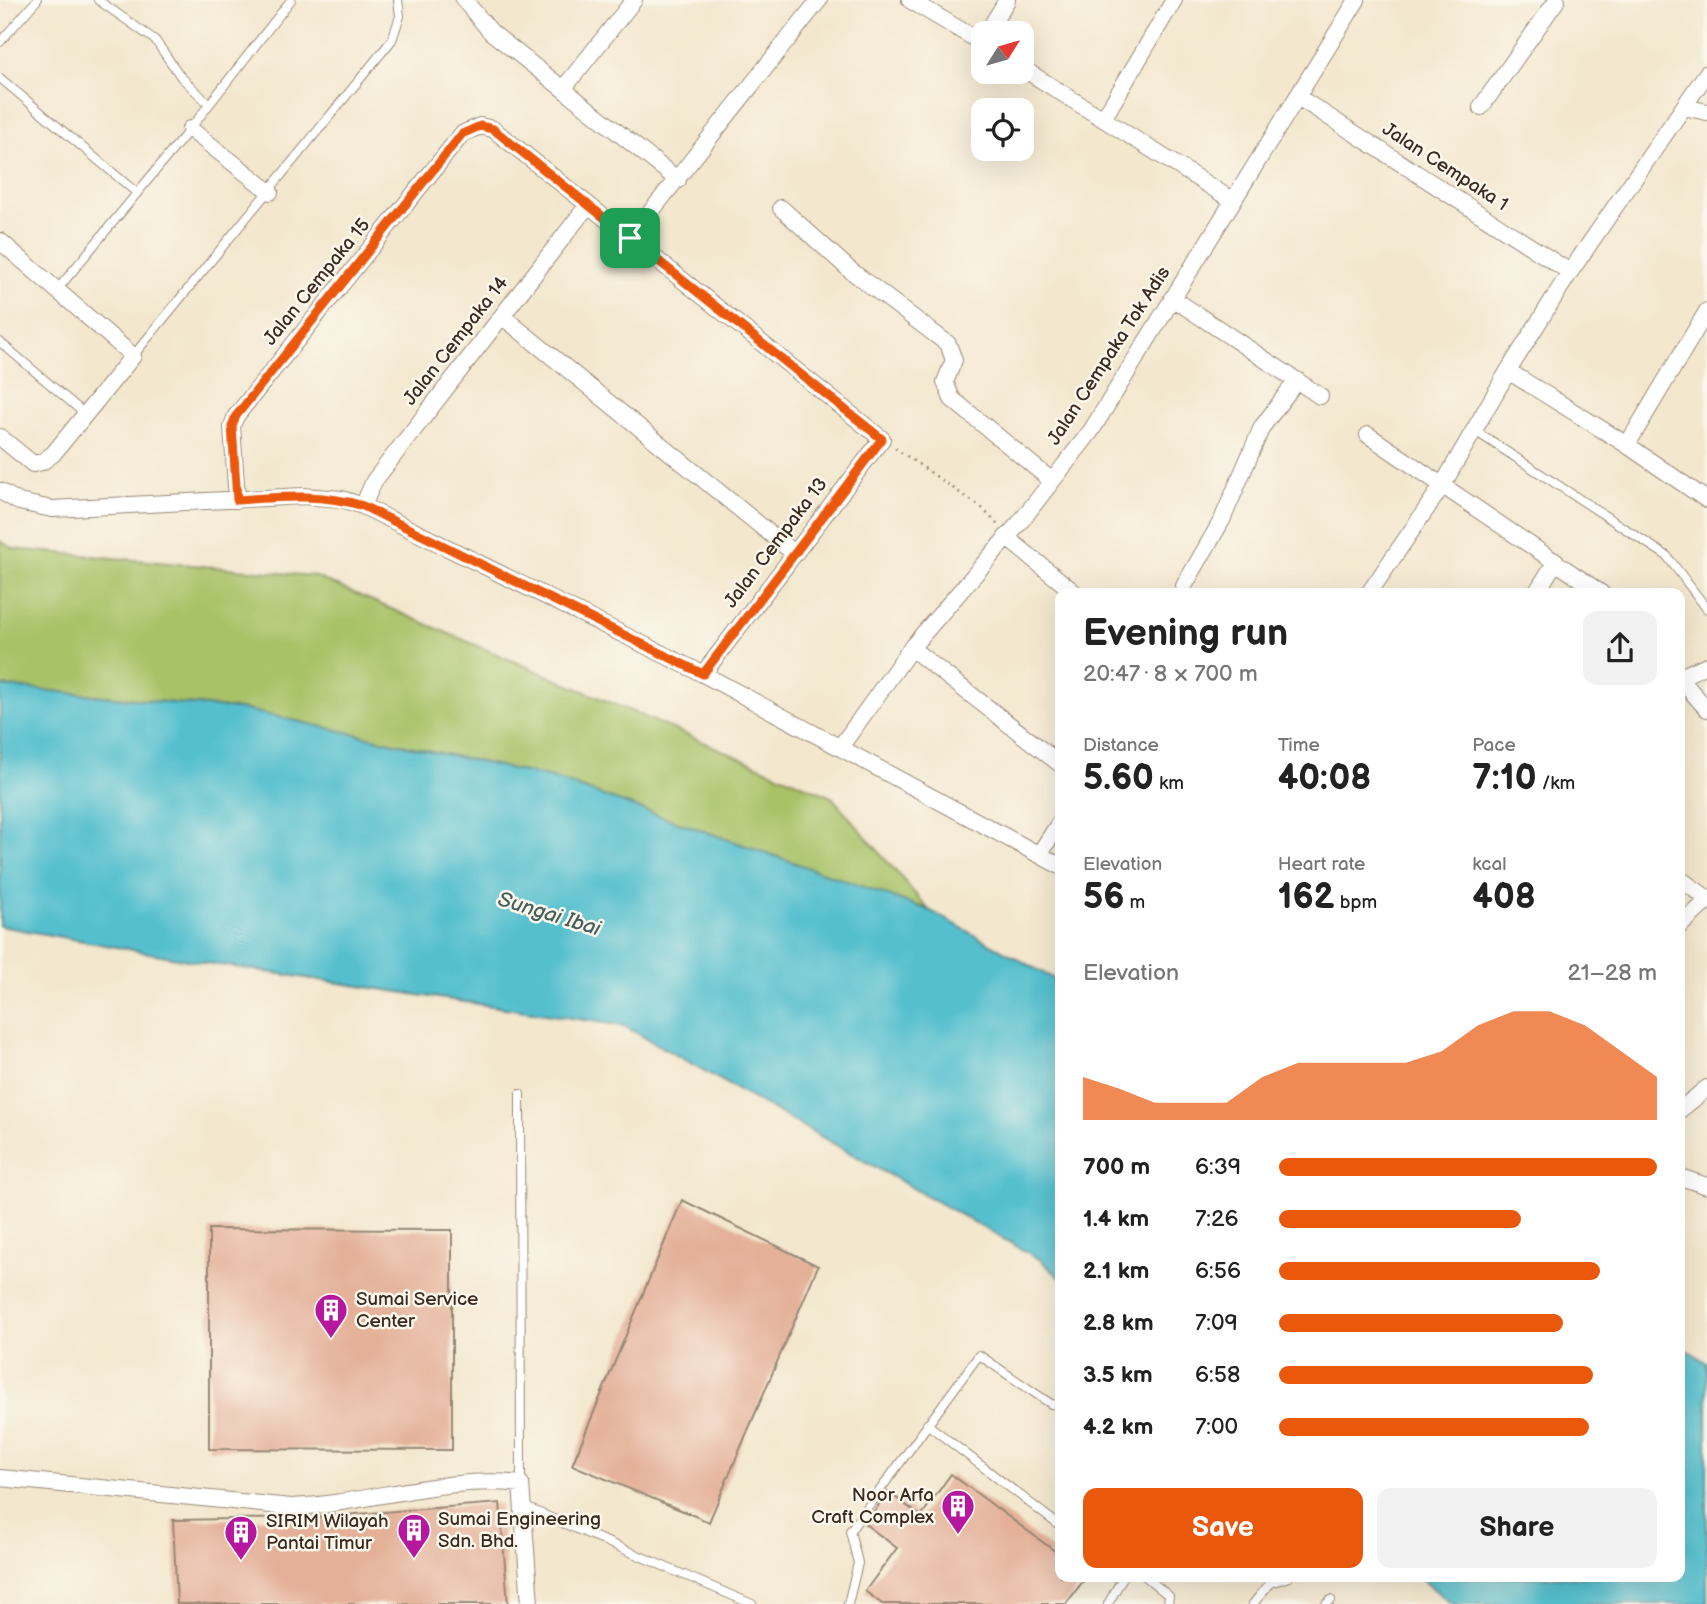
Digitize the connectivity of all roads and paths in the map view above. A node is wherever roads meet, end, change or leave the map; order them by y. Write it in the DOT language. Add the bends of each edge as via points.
graph roads {
  1 [pos="37,0"];
  2 [pos="98,0"];
  3 [pos="290,0"];
  4 [pos="398,0"];
  5 [pos="464,0"];
  6 [pos="634,0"];
  7 [pos="819,0"];
  8 [pos="910,0"];
  9 [pos="1007,0"];
  10 [pos="1174,0"];
  11 [pos="1357,0"];
  12 [pos="1557,0"];
  13 [pos="995,21"];
  14 [pos="971,33"];
  15 [pos="0,42"];
  16 [pos="1707,73"];
  17 [pos="1034,76"];
  18 [pos="0,78"];
  19 [pos="563,89"];
  20 [pos="1298,97"];
  21 [pos="209,104"];
  22 [pos="1481,107"];
  23 [pos="1684,107"];
  24 [pos="1707,112"];
  25 [pos="1103,119"];
  26 [pos="190,129"];
  27 [pos="678,180"];
  28 [pos="270,192"];
  29 [pos="136,193"];
  30 [pos="1232,200"];
  31 [pos="588,205"];
  32 [pos="781,208"];
  33 [pos="630,238"];
  34 [pos="0,241"];
  35 [pos="1570,272"];
  36 [pos="57,289"];
  37 [pos="1172,298"];
  38 [pos="1707,311"];
  39 [pos="502,316"];
  40 [pos="0,342"];
  41 [pos="132,356"];
  42 [pos="1508,371"];
  43 [pos="1297,380"];
  44 [pos="1321,396"];
  45 [pos="85,414"];
  46 [pos="1475,431"];
  47 [pos="1368,435"];
  48 [pos="0,437"];
  49 [pos="882,439"];
  50 [pos="1627,445"];
  51 [pos="1442,486"];
  52 [pos="1047,488"];
  53 [pos="0,491"];
  54 [pos="237,500"];
  55 [pos="1707,500"];
  56 [pos="363,506"];
  57 [pos="1006,537"];
  58 [pos="794,553"];
  59 [pos="1556,561"];
  60 [pos="1184,586"];
  61 [pos="1069,588"];
  62 [pos="1372,588"];
  63 [pos="1539,588"];
  64 [pos="1594,588"];
  65 [pos="1707,609"];
  66 [pos="911,648"];
  67 [pos="1707,665"];
  68 [pos="703,674"];
  69 [pos="1685,676"];
  70 [pos="1685,684"];
  71 [pos="1707,709"];
  72 [pos="841,746"];
  73 [pos="1055,760"];
  74 [pos="1055,830"];
  75 [pos="1040,853"];
  76 [pos="1055,863"];
  77 [pos="1685,883"];
  78 [pos="1707,900"];
  79 [pos="1685,921"];
  80 [pos="1707,1088"];
  81 [pos="520,1094"];
  82 [pos="1685,1106"];
  83 [pos="1685,1179"];
  84 [pos="1707,1186"];
  85 [pos="1055,1405"];
  86 [pos="927,1424"];
  87 [pos="0,1478"];
  88 [pos="521,1483"];
  89 [pos="523,1506"];
  90 [pos="1055,1522"];
  91 [pos="1120,1582"];
  92 [pos="1152,1582"];
  93 [pos="1273,1582"];
  94 [pos="530,1604"];
  95 [pos="752,1604"];
  96 [pos="848,1604"];
  97 [pos="1108,1604"];
  98 [pos="1168,1604"];
  99 [pos="1253,1604"];
  1 -- 15 [label="lane"];
  2 -- 21 [label="lane" via="155,40 181,77"];
  3 -- 21 [label="lane"];
  4 -- 28 [label="lane" via="400,16 392,40"];
  5 -- 19 [label="street" via="491,32"];
  6 -- 19 [label="street"];
  7 -- 27 [label="street"];
  8 -- 14 [label="street"];
  9 -- 13 [label="street"];
  10 -- 25 [label="street"];
  11 -- 20 [label="street, Jalan Cempaka Tok Adis"];
  12 -- 22 [label="street"];
  16 -- 23 [label="street"];
  17 -- 25 [label="street"];
  18 -- 29 [label="lane"];
  19 -- 27 [label="street"];
  20 -- 30 [label="street, Jalan Cempaka Tok Adis"];
  20 -- 35 [label="street, Jalan Cempaka 1"];
  21 -- 26 [label="lane"];
  23 -- 24 [label="street"];
  23 -- 35 [label="street"];
  25 -- 30 [label="street"];
  26 -- 28 [label="street"];
  26 -- 29 [label="lane"];
  27 -- 33 [label="street"];
  28 -- 41 [label="lane"];
  29 -- 36 [label="lane"];
  30 -- 37 [label="street, Jalan Cempaka Tok Adis"];
  31 -- 33 [label="street"];
  31 -- 39 [label="street, Jalan Cempaka 14"];
  31 -- 54 [label="street, Jalan Cempaka 15" via="493,129 480,126 462,134 236,416 232,426"];
  32 -- 52 [label="street" via="850,270 948,344 954,360 945,382 952,399"];
  33 -- 49 [label="street"];
  34 -- 36 [label="street"];
  35 -- 42 [label="street"];
  36 -- 41 [label="street"];
  37 -- 43 [label="street"];
  37 -- 52 [label="street, Jalan Cempaka Tok Adis" via="1091,430"];
  38 -- 50 [label="street"];
  39 -- 56 [label="street, Jalan Cempaka 14" via="374,481"];
  39 -- 58 [label="street"];
  40 -- 45 [label="lane"];
  41 -- 45 [label="street"];
  42 -- 46 [label="street"];
  42 -- 50 [label="street"];
  43 -- 44 [label="street"];
  43 -- 60 [label="street" via="1262,427 1222,520"];
  45 -- 48 [label="street" via="42,462 33,464"];
  46 -- 51 [label="street"];
  46 -- 65 [label="lane" via="1667,556"];
  47 -- 51 [label="street"];
  49 -- 57 [label="path" via="982,508"];
  49 -- 58 [label="street, Jalan Cempaka 13"];
  50 -- 55 [label="street"];
  51 -- 59 [label="street"];
  51 -- 62 [label="street"];
  52 -- 57 [label="street, Jalan Cempaka Tok Adis"];
  53 -- 54 [label="street" via="44,508"];
  54 -- 56 [label="street" via="303,496"];
  56 -- 68 [label="street"];
  57 -- 61 [label="street"];
  57 -- 66 [label="street, Jalan Cempaka Tok Adis"];
  58 -- 68 [label="street, Jalan Cempaka 13"];
  59 -- 63 [label="street"];
  59 -- 64 [label="street"];
  66 -- 72 [label="street, Jalan Cempaka Tok Adis"];
  66 -- 73 [label="street"];
  67 -- 69 [label="street"];
  68 -- 72 [label="street"];
  70 -- 71 [label="street"];
  72 -- 75 [label="street"];
  74 -- 75 [label="street"];
  75 -- 76 [label="street"];
  77 -- 78 [label="street"];
  78 -- 79 [label="street"];
  80 -- 82 [label="street"];
  81 -- 88 [label="lane"];
  83 -- 84 [label="street"];
  85 -- 86 [label="lane" via="979,1355"];
  86 -- 90 [label="lane"];
  86 -- 96 [label="lane" via="850,1531 858,1563"];
  87 -- 88 [label="street" via="291,1507 335,1505 474,1481"];
  88 -- 89 [label="street"];
  89 -- 94 [label="street"];
  89 -- 95 [label="lane"];
  91 -- 97 [label="lane"];
  92 -- 98 [label="lane" via="1170,1596"];
  93 -- 99 [label="lane"];
}
